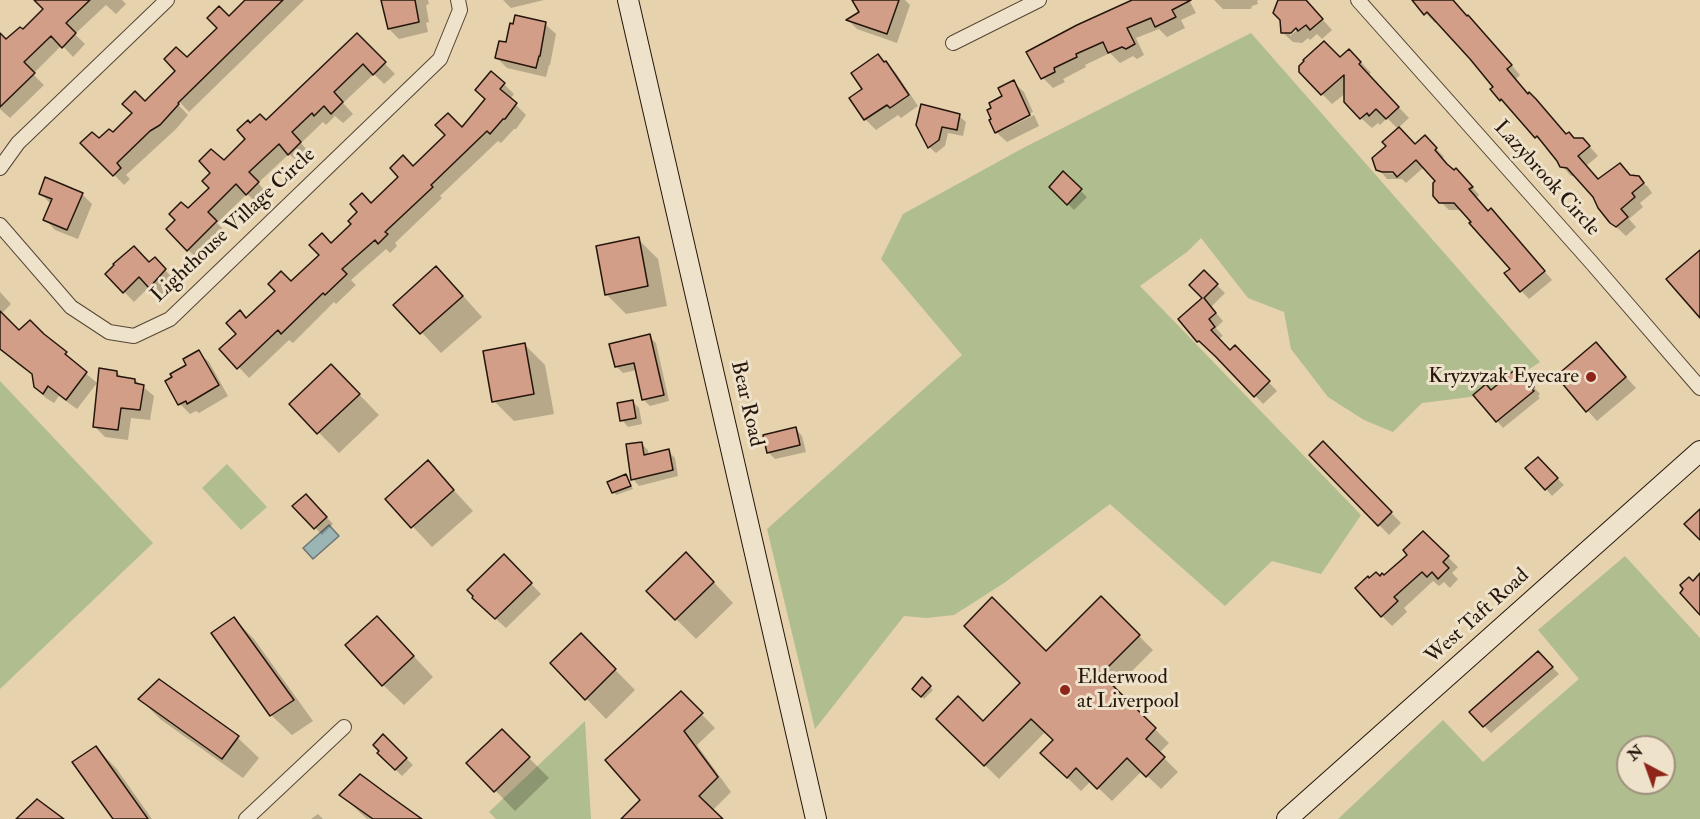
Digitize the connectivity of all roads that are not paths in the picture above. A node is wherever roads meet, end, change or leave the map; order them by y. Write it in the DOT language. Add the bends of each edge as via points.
graph roads {
  1 [pos="167,0"];
  2 [pos="458,0"];
  3 [pos="628,0"];
  4 [pos="1039,0"];
  5 [pos="1358,0"];
  6 [pos="953,43"];
  7 [pos="0,168"];
  8 [pos="0,225"];
  9 [pos="1700,388"];
  10 [pos="1700,451"];
  11 [pos="344,728"];
  12 [pos="246,819"];
  13 [pos="816,819"];
  14 [pos="1287,819"];
  1 -- 7 [label="street" via="18,143"];
  2 -- 8 [label="street, Lighthouse Village Circle" via="460,10 440,59 170,319 134,336 109,332 70,307"];
  3 -- 13 [label="street, Bear Road"];
  4 -- 6 [label="street"];
  5 -- 9 [label="street, Lazybrook Circle"];
  10 -- 14 [label="street, West Taft Road"];
  11 -- 12 [label="street"];
}
